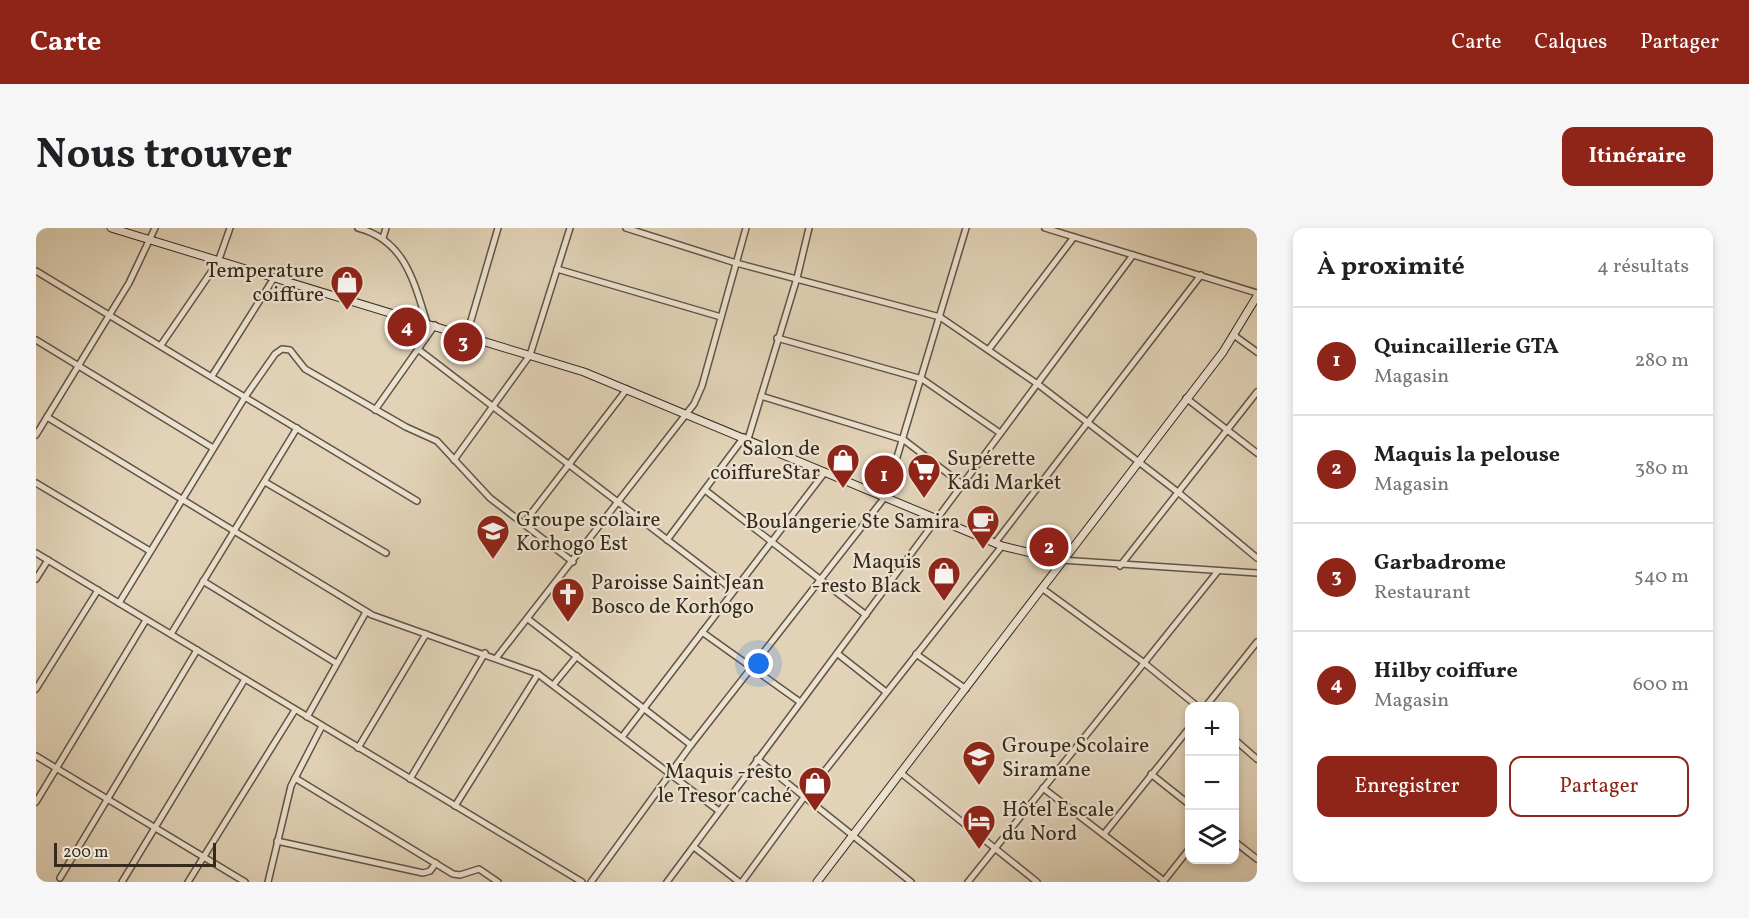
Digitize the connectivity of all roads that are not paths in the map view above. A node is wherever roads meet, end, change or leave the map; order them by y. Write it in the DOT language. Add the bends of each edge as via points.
graph roads {
  1 [pos="111,228"];
  2 [pos="155,228"];
  3 [pos="230,228"];
  4 [pos="358,228"];
  5 [pos="386,228"];
  6 [pos="498,228"];
  7 [pos="570,228"];
  8 [pos="626,228"];
  9 [pos="746,228"];
  10 [pos="809,228"];
  11 [pos="966,228"];
  12 [pos="1046,228"];
  13 [pos="1074,237"];
  14 [pos="383,238"];
  15 [pos="151,240"];
  16 [pos="1133,255"];
  17 [pos="218,262"];
  18 [pos="736,263"];
  19 [pos="557,269"];
  20 [pos="36,271"];
  21 [pos="1201,275"];
  22 [pos="274,278"];
  23 [pos="797,278"];
  24 [pos="1257,294"];
  25 [pos="110,314"];
  26 [pos="721,317"];
  27 [pos="940,317"];
  28 [pos="431,324"];
  29 [pos="467,334"];
  30 [pos="1235,336"];
  31 [pos="777,338"];
  32 [pos="36,340"];
  33 [pos="161,345"];
  34 [pos="989,349"];
  35 [pos="419,350"];
  36 [pos="1257,352"];
  37 [pos="530,354"];
  38 [pos="78,366"];
  39 [pos="212,376"];
  40 [pos="922,379"];
  41 [pos="1039,385"];
  42 [pos="627,388"];
  43 [pos="1257,392"];
  44 [pos="245,396"];
  45 [pos="761,396"];
  46 [pos="1186,398"];
  47 [pos="493,407"];
  48 [pos="375,410"];
  49 [pos="687,414"];
  50 [pos="47,417"];
  51 [pos="1086,424"];
  52 [pos="297,428"];
  53 [pos="1226,429"];
  54 [pos="1000,433"];
  55 [pos="36,435"];
  56 [pos="746,438"];
  57 [pos="904,440"];
  58 [pos="213,447"];
  59 [pos="1257,453"];
  60 [pos="454,460"];
  61 [pos="1137,462"];
  62 [pos="570,466"];
  63 [pos="825,472"];
  64 [pos="265,482"];
  65 [pos="36,483"];
  66 [pos="963,484"];
  67 [pos="705,490"];
  68 [pos="1179,493"];
  69 [pos="885,497"];
  70 [pos="181,499"];
  71 [pos="417,501"];
  72 [pos="618,503"];
  73 [pos="939,519"];
  74 [pos="523,524"];
  75 [pos="233,532"];
  76 [pos="667,540"];
  77 [pos="772,542"];
  78 [pos="999,544"];
  79 [pos="150,551"];
  80 [pos="36,553"];
  81 [pos="386,553"];
  82 [pos="1257,558"];
  83 [pos="48,560"];
  84 [pos="1061,560"];
  85 [pos="573,562"];
  86 [pos="1120,566"];
  87 [pos="1218,571"];
  88 [pos="1257,573"];
  89 [pos="36,579"];
  90 [pos="820,580"];
  91 [pos="203,581"];
  92 [pos="1043,589"];
  93 [pos="98,590"];
  94 [pos="733,590"];
  95 [pos="119,603"];
  96 [pos="366,612"];
  97 [pos="866,615"];
  98 [pos="528,619"];
  99 [pos="146,620"];
  100 [pos="702,632"];
  101 [pos="171,634"];
  102 [pos="426,634"];
  103 [pos="1257,642"];
  104 [pos="197,650"];
  105 [pos="485,653"];
  106 [pos="838,654"];
  107 [pos="916,654"];
  108 [pos="576,656"];
  109 [pos="497,657"];
  110 [pos="1143,662"];
  111 [pos="336,663"];
  112 [pos="751,667"];
  113 [pos="538,674"];
  114 [pos="244,680"];
  115 [pos="554,684"];
  116 [pos="36,689"];
  117 [pos="966,689"];
  118 [pos="886,692"];
  119 [pos="800,702"];
  120 [pos="1192,702"];
  121 [pos="1209,702"];
  122 [pos="644,707"];
  123 [pos="295,710"];
  124 [pos="307,717"];
  125 [pos="322,726"];
  126 [pos="1185,733"];
  127 [pos="622,737"];
  128 [pos="1239,743"];
  129 [pos="691,745"];
  130 [pos="358,748"];
  131 [pos="36,756"];
  132 [pos="758,759"];
  133 [pos="1257,759"];
  134 [pos="56,768"];
  135 [pos="901,773"];
  136 [pos="670,774"];
  137 [pos="1151,774"];
  138 [pos="294,778"];
  139 [pos="410,779"];
  140 [pos="1043,788"];
  141 [pos="805,796"];
  142 [pos="107,799"];
  143 [pos="1185,801"];
  144 [pos="36,802"];
  145 [pos="455,806"];
  146 [pos="719,811"];
  147 [pos="154,828"];
  148 [pos="1104,834"];
  149 [pos="853,835"];
  150 [pos="277,841"];
  151 [pos="1239,845"];
  152 [pos="694,847"];
  153 [pos="995,848"];
  154 [pos="1185,854"];
  155 [pos="202,858"];
  156 [pos="1257,859"];
  157 [pos="436,863"];
  158 [pos="60,878"];
  159 [pos="820,881"];
  160 [pos="1164,881"];
  161 [pos="122,882"];
  162 [pos="188,882"];
  163 [pos="245,882"];
  164 [pos="268,882"];
  165 [pos="498,882"];
  166 [pos="582,882"];
  167 [pos="591,882"];
  168 [pos="667,882"];
  169 [pos="740,882"];
  170 [pos="911,882"];
  171 [pos="968,882"];
  172 [pos="1037,882"];
  1 -- 15 [label="street"];
  2 -- 15 [label="street"];
  3 -- 17 [label="street"];
  4 -- 14 [label="street"];
  5 -- 14 [label="street"];
  6 -- 29 [label="street"];
  7 -- 19 [label="street"];
  8 -- 18 [label="street"];
  9 -- 18 [label="street"];
  10 -- 23 [label="street"];
  11 -- 27 [label="street"];
  12 -- 13 [label="street"];
  13 -- 16 [label="street"];
  13 -- 34 [label="street"];
  14 -- 28 [label="street" via="396,250 410,274"];
  15 -- 17 [label="street"];
  15 -- 25 [label="street"];
  16 -- 21 [label="street"];
  16 -- 41 [label="street"];
  17 -- 22 [label="street"];
  17 -- 33 [label="street"];
  18 -- 23 [label="street"];
  18 -- 26 [label="street"];
  19 -- 26 [label="street"];
  19 -- 37 [label="street"];
  20 -- 25 [label="street"];
  21 -- 24 [label="street"];
  21 -- 51 [label="street"];
  22 -- 28 [label="street"];
  22 -- 39 [label="street"];
  23 -- 27 [label="street"];
  23 -- 31 [label="street"];
  24 -- 30 [label="street"];
  25 -- 33 [label="street"];
  25 -- 38 [label="street"];
  26 -- 49 [label="street" via="702,386"];
  27 -- 34 [label="street"];
  27 -- 40 [label="street"];
  28 -- 29 [label="street"];
  28 -- 35 [label="street"];
  29 -- 37 [label="street"];
  30 -- 36 [label="street"];
  30 -- 46 [label="street"];
  31 -- 40 [label="street"];
  31 -- 45 [label="street"];
  32 -- 38 [label="street"];
  33 -- 39 [label="street"];
  34 -- 41 [label="street"];
  35 -- 47 [label="street"];
  35 -- 48 [label="street"];
  37 -- 42 [label="street"];
  37 -- 47 [label="street"];
  38 -- 50 [label="street"];
  38 -- 58 [label="street"];
  39 -- 44 [label="street"];
  40 -- 54 [label="street"];
  40 -- 57 [label="street"];
  41 -- 51 [label="street"];
  41 -- 54 [label="street"];
  42 -- 49 [label="street"];
  42 -- 62 [label="street"];
  43 -- 53 [label="street"];
  44 -- 48 [label="street" via="275,354 286,348 305,369"];
  44 -- 52 [label="street"];
  44 -- 58 [label="street"];
  45 -- 56 [label="street"];
  45 -- 57 [label="street"];
  46 -- 53 [label="street"];
  46 -- 61 [label="street"];
  47 -- 60 [label="street"];
  47 -- 62 [label="street"];
  48 -- 60 [label="street" via="437,441"];
  49 -- 56 [label="street"];
  49 -- 72 [label="street"];
  50 -- 55 [label="street"];
  50 -- 70 [label="street"];
  51 -- 61 [label="street"];
  51 -- 78 [label="street"];
  52 -- 64 [label="street"];
  52 -- 71 [label="street"];
  53 -- 59 [label="street"];
  53 -- 68 [label="street"];
  54 -- 66 [label="street"];
  56 -- 63 [label="street"];
  56 -- 67 [label="street"];
  57 -- 66 [label="street"];
  57 -- 69 [label="street"];
  58 -- 70 [label="street"];
  60 -- 74 [label="street" via="490,498"];
  61 -- 68 [label="street"];
  61 -- 84 [label="street"];
  62 -- 72 [label="street"];
  62 -- 74 [label="street"];
  63 -- 69 [label="street"];
  63 -- 77 [label="street"];
  64 -- 75 [label="street"];
  64 -- 81 [label="street"];
  65 -- 79 [label="street"];
  66 -- 73 [label="street"];
  67 -- 76 [label="street"];
  67 -- 77 [label="street"];
  68 -- 82 [label="street"];
  68 -- 86 [label="street"];
  69 -- 73 [label="street"];
  69 -- 90 [label="street"];
  70 -- 75 [label="street"];
  70 -- 79 [label="street"];
  72 -- 76 [label="street"];
  72 -- 85 [label="street"];
  73 -- 78 [label="street"];
  73 -- 97 [label="street"];
  74 -- 85 [label="street"];
  75 -- 91 [label="street"];
  75 -- 96 [label="street"];
  76 -- 94 [label="street"];
  77 -- 90 [label="street"];
  77 -- 94 [label="street"];
  78 -- 84 [label="street"];
  78 -- 107 [label="street"];
  79 -- 95 [label="street"];
  80 -- 83 [label="street"];
  83 -- 89 [label="street"];
  83 -- 93 [label="street"];
  84 -- 86 [label="street"];
  84 -- 92 [label="street"];
  85 -- 98 [label="street"];
  86 -- 87 [label="street"];
  87 -- 88 [label="street"];
  87 -- 110 [label="street"];
  90 -- 97 [label="street"];
  90 -- 112 [label="street"];
  91 -- 101 [label="street"];
  91 -- 111 [label="street"];
  92 -- 110 [label="street"];
  92 -- 117 [label="street"];
  93 -- 95 [label="street"];
  93 -- 116 [label="street"];
  94 -- 100 [label="street"];
  95 -- 99 [label="street"];
  96 -- 102 [label="street"];
  96 -- 111 [label="street"];
  97 -- 106 [label="street"];
  98 -- 108 [label="street"];
  98 -- 109 [label="street"];
  99 -- 101 [label="street"];
  99 -- 134 [label="street"];
  100 -- 112 [label="street"];
  100 -- 122 [label="street"];
  101 -- 104 [label="street"];
  102 -- 105 [label="street"];
  102 -- 130 [label="street"];
  103 -- 121 [label="street"];
  104 -- 114 [label="street"];
  104 -- 142 [label="street"];
  105 -- 109 [label="street"];
  105 -- 139 [label="street"];
  106 -- 118 [label="street"];
  106 -- 119 [label="street"];
  107 -- 117 [label="street"];
  107 -- 118 [label="street"];
  108 -- 115 [label="street"];
  108 -- 122 [label="street"];
  109 -- 113 [label="street"];
  110 -- 120 [label="street"];
  110 -- 140 [label="street"];
  111 -- 124 [label="street"];
  112 -- 119 [label="street"];
  112 -- 129 [label="street"];
  113 -- 115 [label="street"];
  113 -- 145 [label="street"];
  114 -- 123 [label="street"];
  114 -- 147 [label="street"];
  115 -- 127 [label="street"];
  117 -- 135 [label="street"];
  118 -- 141 [label="street"];
  119 -- 132 [label="street"];
  122 -- 127 [label="street"];
  122 -- 129 [label="street"];
  123 -- 124 [label="street"];
  123 -- 155 [label="street"];
  124 -- 125 [label="street"];
  125 -- 130 [label="street"];
  125 -- 138 [label="street"];
  126 -- 137 [label="street"];
  127 -- 136 [label="street"];
  128 -- 133 [label="street"];
  129 -- 136 [label="street"];
  130 -- 139 [label="street"];
  131 -- 134 [label="street"];
  132 -- 141 [label="street"];
  132 -- 146 [label="street"];
  134 -- 142 [label="street"];
  134 -- 144 [label="street"];
  135 -- 149 [label="street"];
  135 -- 153 [label="street"];
  136 -- 146 [label="street"];
  136 -- 167 [label="street"];
  137 -- 143 [label="street"];
  137 -- 148 [label="street"];
  138 -- 150 [label="street"];
  138 -- 157 [label="street"];
  139 -- 145 [label="street"];
  140 -- 148 [label="street"];
  140 -- 153 [label="street"];
  141 -- 149 [label="street"];
  141 -- 169 [label="street"];
  142 -- 147 [label="street"];
  142 -- 158 [label="street"];
  145 -- 166 [label="street"];
  146 -- 152 [label="street"];
  147 -- 155 [label="street"];
  147 -- 161 [label="street"];
  148 -- 160 [label="street"];
  149 -- 159 [label="street"];
  149 -- 170 [label="street"];
  150 -- 157 [label="street" via="423,873"];
  150 -- 164 [label="street"];
  151 -- 156 [label="street"];
  152 -- 168 [label="street"];
  152 -- 169 [label="street"];
  153 -- 171 [label="street"];
  153 -- 172 [label="street"];
  154 -- 160 [label="street"];
  155 -- 162 [label="street"];
  155 -- 163 [label="street"];
  157 -- 165 [label="street" via="460,875 479,869"];
}
